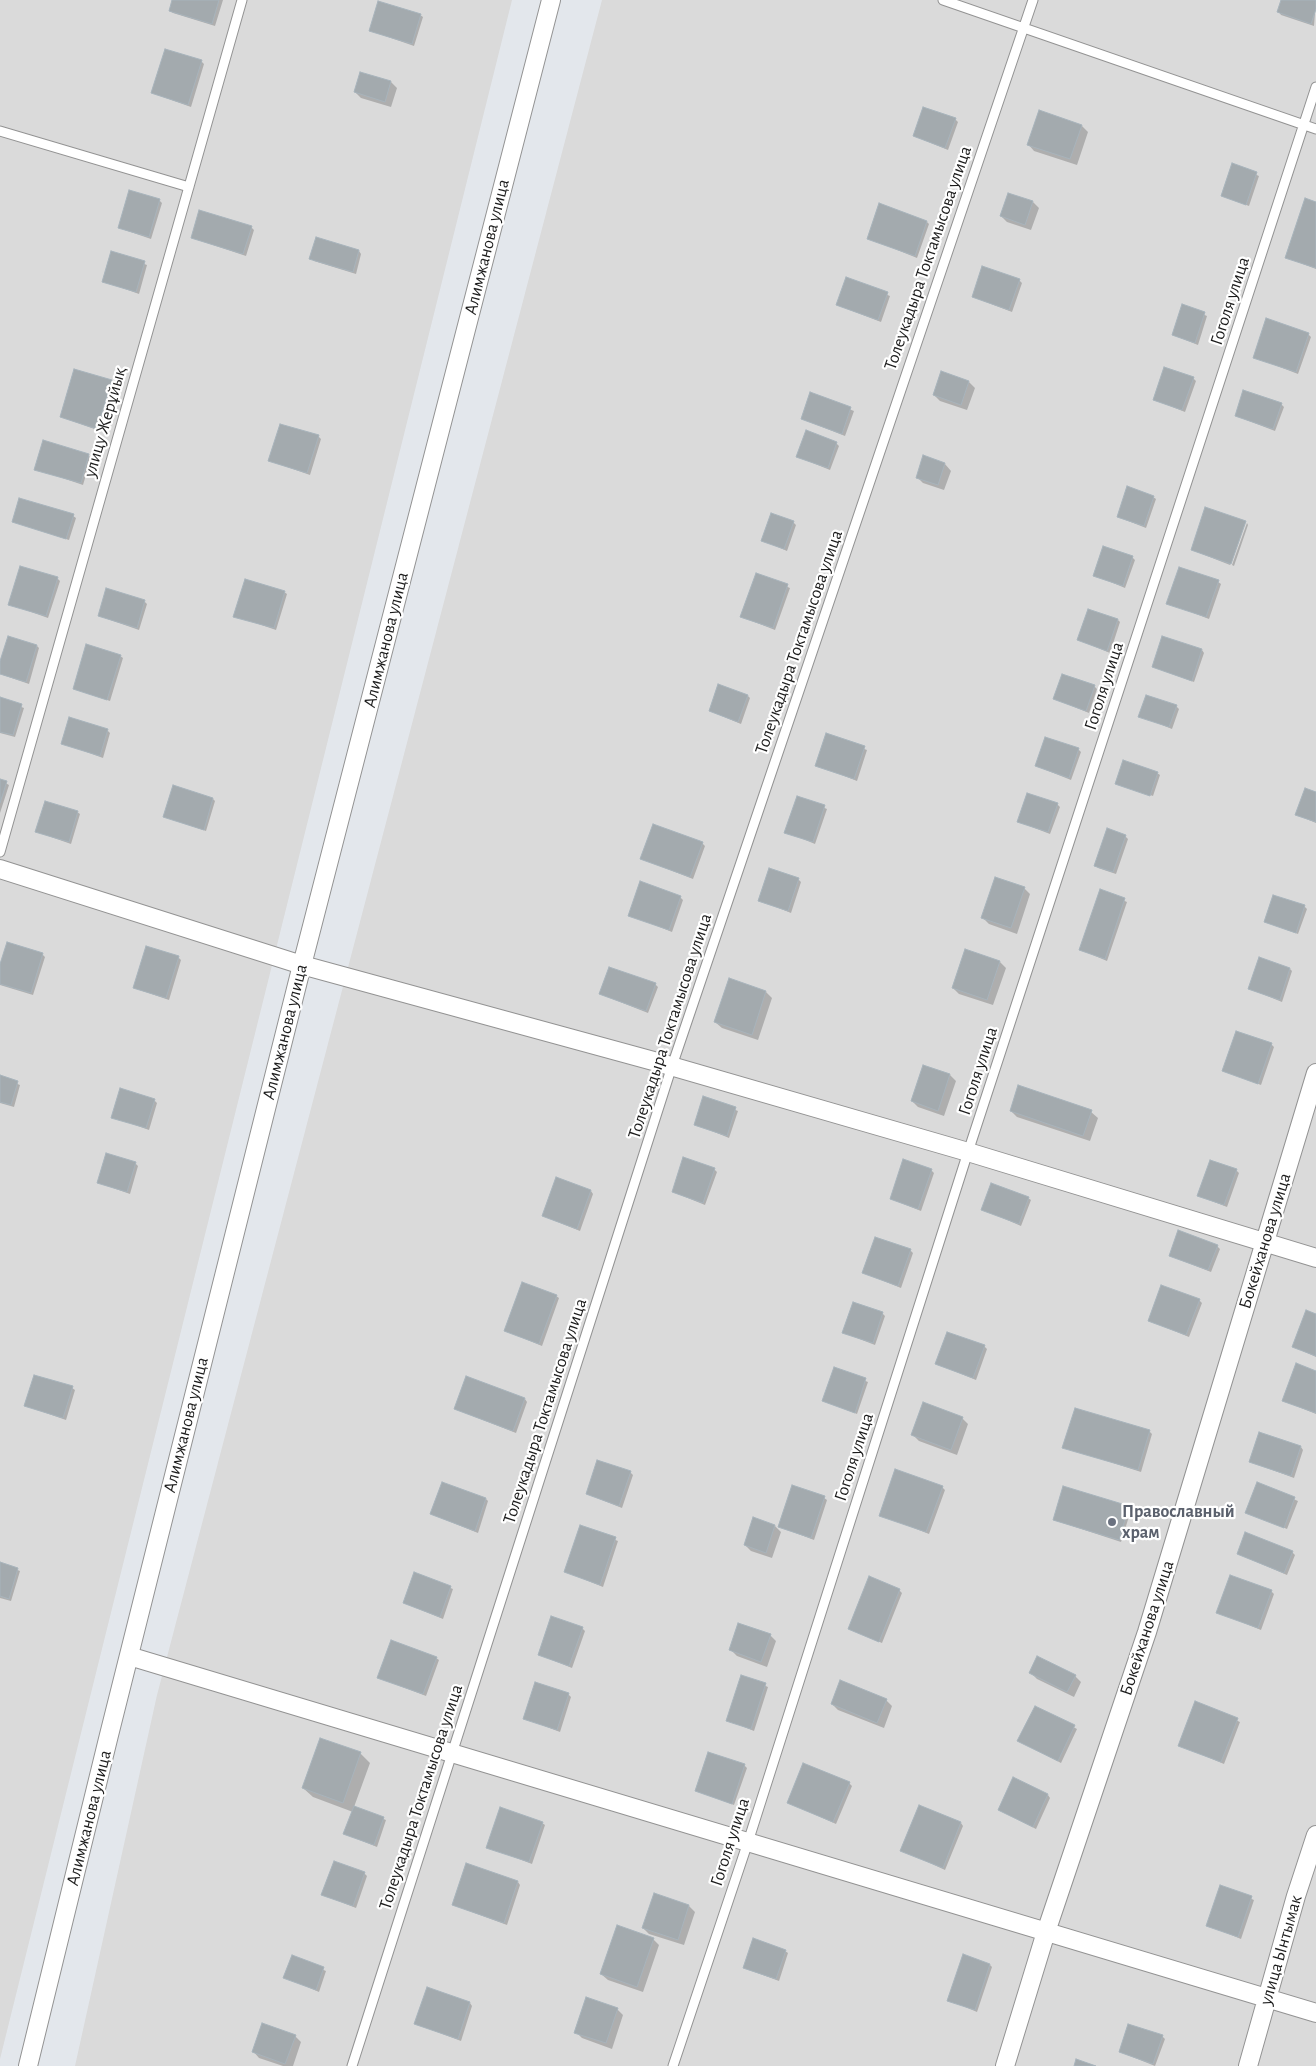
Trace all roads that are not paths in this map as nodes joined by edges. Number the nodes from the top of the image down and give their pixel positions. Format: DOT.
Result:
graph roads {
  1 [pos="242,0"];
  2 [pos="551,0"];
  3 [pos="942,0"];
  4 [pos="1033,0"];
  5 [pos="1024,27"];
  6 [pos="1316,87"];
  7 [pos="1304,125"];
  8 [pos="1316,129"];
  9 [pos="0,131"];
  10 [pos="189,186"];
  11 [pos="0,852"];
  12 [pos="0,869"];
  13 [pos="302,965"];
  14 [pos="672,1066"];
  15 [pos="1316,1073"];
  16 [pos="968,1152"];
  17 [pos="1265,1242"];
  18 [pos="1316,1258"];
  19 [pos="129,1656"];
  20 [pos="452,1753"];
  21 [pos="1316,1835"];
  22 [pos="748,1842"];
  23 [pos="1046,1932"];
  24 [pos="1267,1998"];
  25 [pos="1316,2013"];
  26 [pos="28,2066"];
  27 [pos="352,2066"];
  28 [pos="673,2066"];
  29 [pos="1005,2066"];
  30 [pos="1248,2066"];
  1 -- 10 [label="lane, улицу Жерұйық"];
  2 -- 13 [label="street, Алимжанова улица"];
  3 -- 5 [label="lane"];
  4 -- 5 [label="lane, Толеукадыра Токтамысова улица"];
  5 -- 7 [label="lane"];
  5 -- 14 [label="lane, Толеукадыра Токтамысова улица"];
  6 -- 7 [label="lane, Гоголя улица"];
  7 -- 8 [label="lane"];
  7 -- 16 [label="lane, Гоголя улица"];
  9 -- 10 [label="lane"];
  10 -- 11 [label="lane, улицу Жерұйық"];
  12 -- 13 [label="street"];
  13 -- 14 [label="street"];
  13 -- 19 [label="street, Алимжанова улица"];
  14 -- 16 [label="street"];
  14 -- 20 [label="lane, Толеукадыра Токтамысова улица"];
  15 -- 17 [label="street, Бокейханова улица"];
  16 -- 17 [label="street"];
  16 -- 22 [label="lane, Гоголя улица"];
  17 -- 18 [label="street"];
  17 -- 23 [label="street, Бокейханова улица"];
  19 -- 20 [label="street"];
  19 -- 26 [label="street, Алимжанова улица"];
  20 -- 22 [label="street"];
  20 -- 27 [label="lane, Толеукадыра Токтамысова улица"];
  21 -- 24 [label="street, улица Ынтымак"];
  22 -- 23 [label="street"];
  22 -- 28 [label="lane, Гоголя улица"];
  23 -- 24 [label="street"];
  23 -- 29 [label="street, Бокейханова улица"];
  24 -- 25 [label="street"];
  24 -- 30 [label="street, улица Ынтымак"];
}
